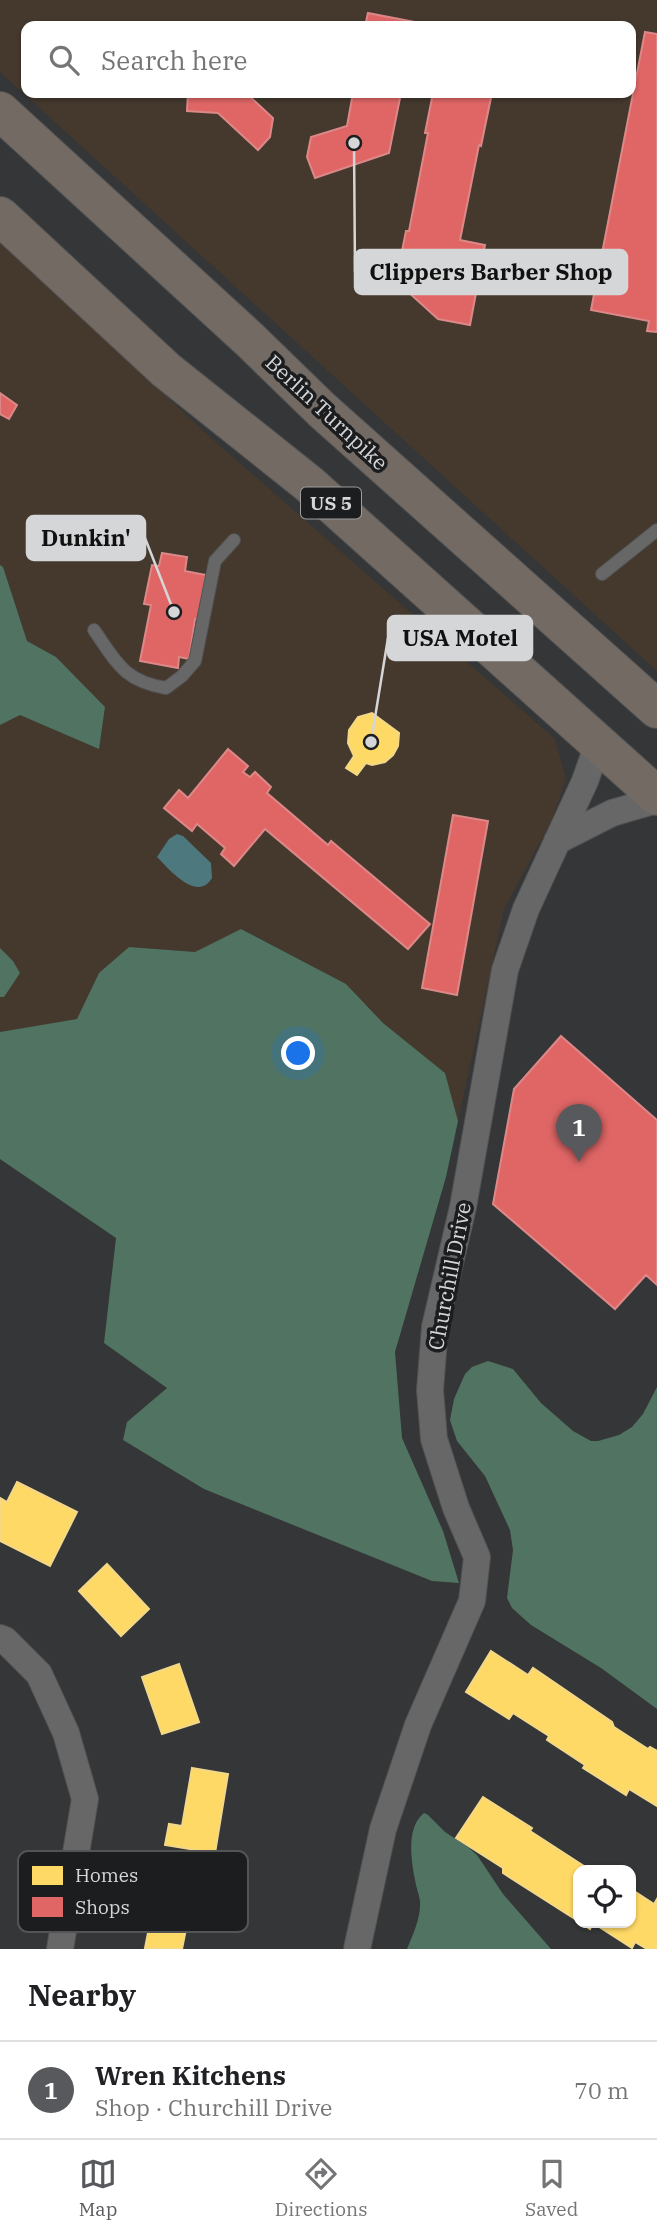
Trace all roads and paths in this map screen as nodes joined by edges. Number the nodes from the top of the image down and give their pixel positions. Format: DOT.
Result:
graph roads {
  1 [pos="0,111"];
  2 [pos="0,216"];
  3 [pos="657,530"];
  4 [pos="234,540"];
  5 [pos="602,574"];
  6 [pos="94,631"];
  7 [pos="657,709"];
  8 [pos="598,744"];
  9 [pos="657,798"];
  10 [pos="557,841"];
  11 [pos="0,1638"];
  12 [pos="76,1851"];
  13 [pos="357,1949"];
  1 -- 7 [label="highway, Berlin Turnpike"];
  2 -- 8 [label="highway, US 5"];
  3 -- 5 [label="lane"];
  4 -- 6 [label="lane"];
  8 -- 9 [label="highway, US 5"];
  8 -- 10 [label="street, Churchill Drive"];
  9 -- 10 [label="street"];
  10 -- 13 [label="street, Churchill Drive"];
  11 -- 12 [label="street"];
}
